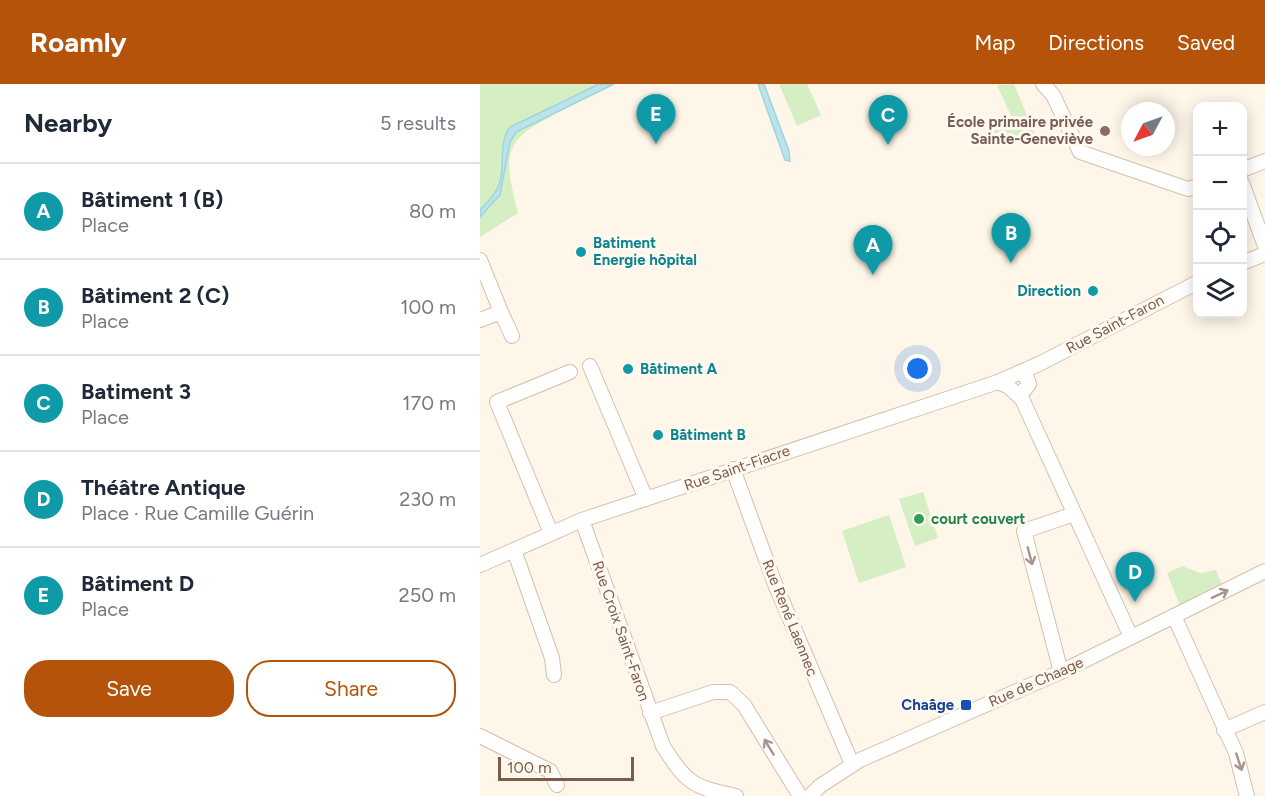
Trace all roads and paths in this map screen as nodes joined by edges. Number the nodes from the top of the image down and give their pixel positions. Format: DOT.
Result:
graph roads {
  1 [pos="1043,84"];
  2 [pos="1265,161"];
  3 [pos="1247,168"];
  4 [pos="1193,187"];
  5 [pos="1247,197"];
  6 [pos="1265,246"];
  7 [pos="1265,254"];
  8 [pos="480,260"];
  9 [pos="1247,261"];
  10 [pos="1193,284"];
  11 [pos="501,312"];
  12 [pos="480,320"];
  13 [pos="512,336"];
  14 [pos="590,366"];
  15 [pos="570,372"];
  16 [pos="1018,383"];
  17 [pos="733,469"];
  18 [pos="646,499"];
  19 [pos="1074,514"];
  20 [pos="582,520"];
  21 [pos="551,534"];
  22 [pos="514,550"];
  23 [pos="480,565"];
  24 [pos="1265,571"];
  25 [pos="1174,616"];
  26 [pos="1131,637"];
  27 [pos="1061,672"];
  28 [pos="554,675"];
  29 [pos="1265,712"];
  30 [pos="650,713"];
  31 [pos="1224,730"];
  32 [pos="480,736"];
  33 [pos="852,764"];
  34 [pos="557,785"];
  35 [pos="736,796"];
  36 [pos="800,796"];
  37 [pos="810,796"];
  38 [pos="1247,796"];
  1 -- 4 [label="street"];
  2 -- 3 [label="street"];
  5 -- 6 [label="street"];
  7 -- 9 [label="street"];
  8 -- 11 [label="street"];
  10 -- 16 [label="street, Rue Saint-Faron"];
  11 -- 12 [label="street"];
  11 -- 13 [label="street"];
  14 -- 18 [label="street"];
  15 -- 21 [label="street"];
  16 -- 17 [label="street, Rue Saint-Fiacre"];
  16 -- 19 [label="street"];
  17 -- 18 [label="street, Rue Saint-Fiacre"];
  17 -- 33 [label="street, Rue René Laennec"];
  18 -- 20 [label="street, Rue Saint-Fiacre"];
  19 -- 26 [label="street"];
  19 -- 27 [label="street, one-way"];
  20 -- 21 [label="street, Rue Saint-Fiacre"];
  20 -- 30 [label="street, Rue Croix Saint-Faron"];
  21 -- 22 [label="street, Rue Saint-Fiacre"];
  22 -- 23 [label="street, Rue Saint-Fiacre"];
  22 -- 28 [label="street"];
  25 -- 24 [label="street, Rue de Chaage, one-way"];
  25 -- 26 [label="street, Rue de Chaage"];
  25 -- 31 [label="street"];
  26 -- 27 [label="street, Rue de Chaage"];
  27 -- 33 [label="street, Rue de Chaage"];
  29 -- 31 [label="street"];
  30 -- 35 [label="street"];
  36 -- 30 [label="street, Rue Croix Saint-Faron, one-way"];
  31 -- 38 [label="street, one-way"];
  32 -- 34 [label="street"];
  33 -- 37 [label="street, Rue de Chaage"];
}
